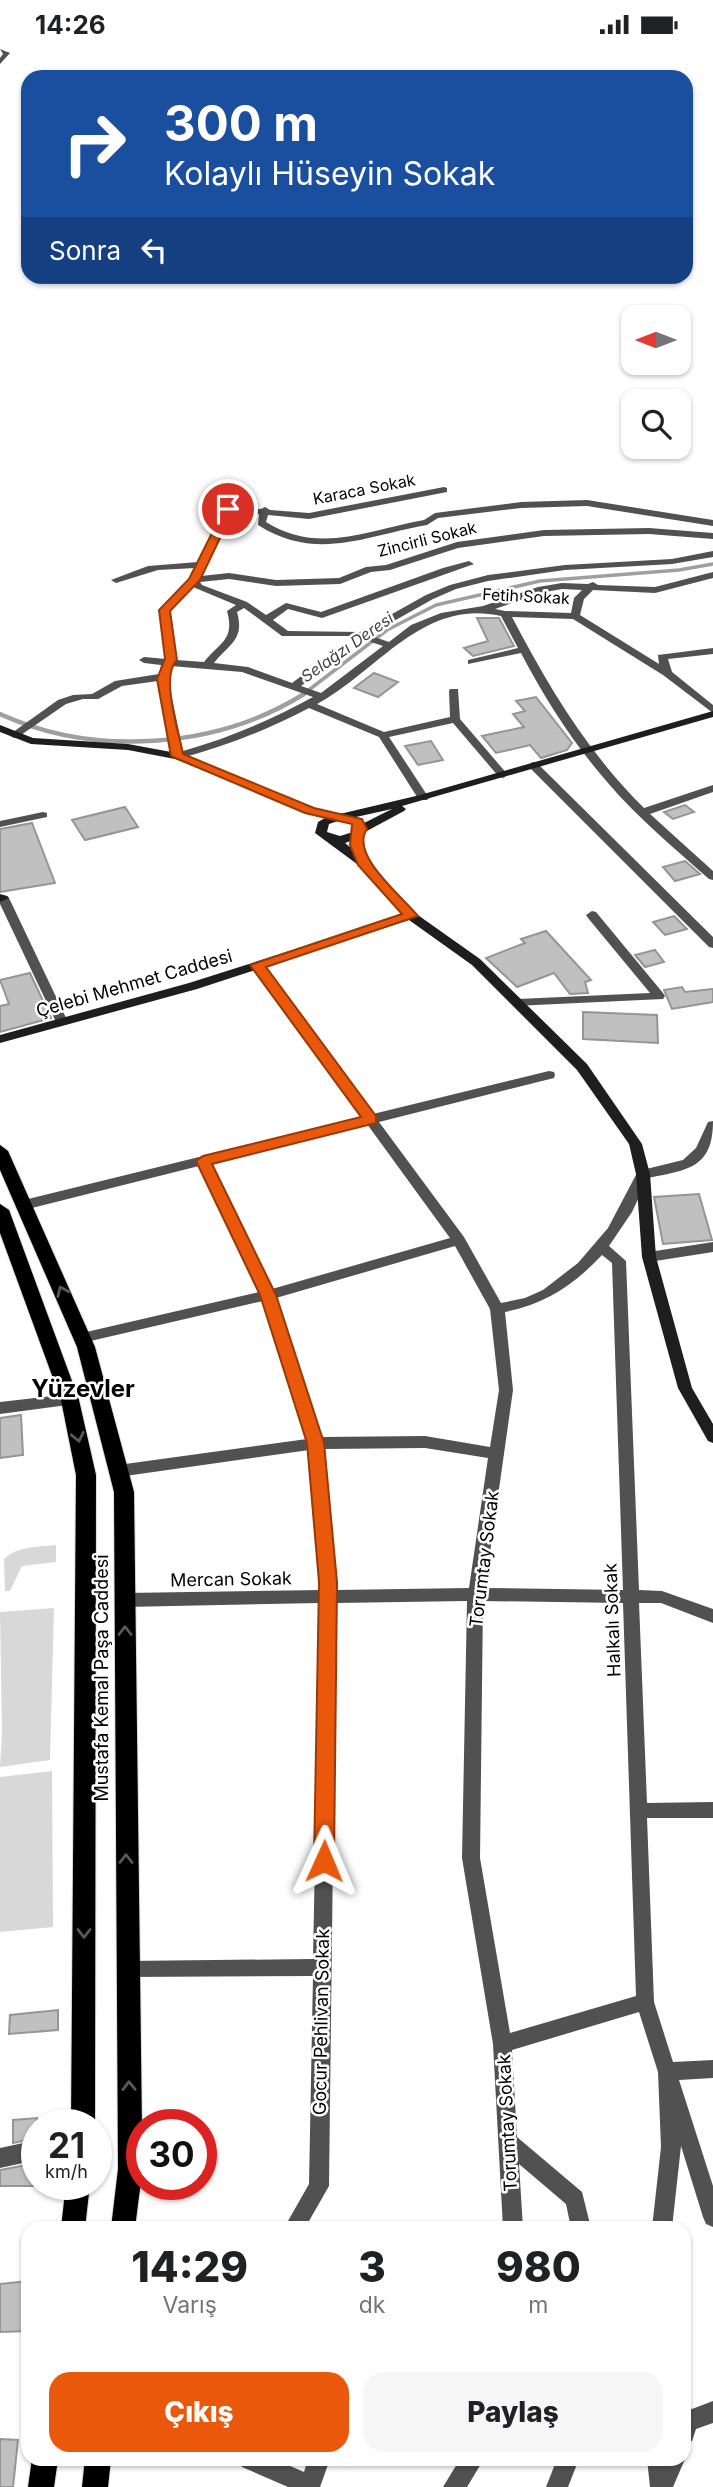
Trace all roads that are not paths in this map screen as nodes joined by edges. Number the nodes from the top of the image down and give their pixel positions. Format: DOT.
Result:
graph roads {
  1 [pos="0,49"];
  2 [pos="0,62"];
  3 [pos="444,490"];
  4 [pos="265,510"];
  5 [pos="713,523"];
  6 [pos="713,536"];
  7 [pos="713,554"];
  8 [pos="668,564"];
  9 [pos="201,565"];
  10 [pos="469,565"];
  11 [pos="713,575"];
  12 [pos="116,580"];
  13 [pos="194,580"];
  14 [pos="593,585"];
  15 [pos="673,586"];
  16 [pos="244,604"];
  17 [pos="483,609"];
  18 [pos="505,614"];
  19 [pos="575,616"];
  20 [pos="267,619"];
  21 [pos="366,635"];
  22 [pos="387,644"];
  23 [pos="524,649"];
  24 [pos="713,651"];
  25 [pos="336,655"];
  26 [pos="144,660"];
  27 [pos="167,662"];
  28 [pos="472,662"];
  29 [pos="208,664"];
  30 [pos="667,673"];
  31 [pos="163,677"];
  32 [pos="296,687"];
  33 [pos="454,691"];
  34 [pos="316,698"];
  35 [pos="713,712"];
  36 [pos="455,719"];
  37 [pos="12,730"];
  38 [pos="383,736"];
  39 [pos="586,749"];
  40 [pos="178,756"];
  41 [pos="533,765"];
  42 [pos="503,775"];
  43 [pos="713,788"];
  44 [pos="423,798"];
  45 [pos="310,810"];
  46 [pos="644,812"];
  47 [pos="43,815"];
  48 [pos="339,817"];
  49 [pos="0,824"];
  50 [pos="321,825"];
  51 [pos="359,832"];
  52 [pos="333,839"];
  53 [pos="365,865"];
  54 [pos="713,877"];
  55 [pos="1,898"];
  56 [pos="592,915"];
  57 [pos="411,916"];
  58 [pos="713,944"];
  59 [pos="257,965"];
  60 [pos="518,1003"];
  61 [pos="62,1021"];
  62 [pos="0,1039"];
  63 [pos="550,1075"];
  64 [pos="370,1119"];
  65 [pos="713,1125"];
  66 [pos="0,1151"];
  67 [pos="203,1161"];
  68 [pos="643,1174"];
  69 [pos="24,1205"];
  70 [pos="0,1210"];
  71 [pos="459,1240"];
  72 [pos="599,1246"];
  73 [pos="713,1248"];
  74 [pos="649,1257"];
  75 [pos="268,1295"];
  76 [pos="497,1308"];
  77 [pos="82,1338"];
  78 [pos="70,1400"];
  79 [pos="0,1408"];
  80 [pos="713,1437"];
  81 [pos="316,1443"];
  82 [pos="497,1454"];
  83 [pos="118,1471"];
  84 [pos="476,1594"];
  85 [pos="327,1596"];
  86 [pos="631,1598"];
  87 [pos="125,1600"];
  88 [pos="713,1616"];
  89 [pos="713,1810"];
  90 [pos="638,1811"];
  91 [pos="322,1967"];
  92 [pos="127,1969"];
  93 [pos="645,2002"];
  94 [pos="502,2044"];
  95 [pos="713,2069"];
  96 [pos="667,2073"];
  97 [pos="83,2109"];
  98 [pos="508,2142"];
  99 [pos="21,2153"];
  100 [pos="0,2158"];
  101 [pos="76,2200"];
  102 [pos="713,2217"];
  103 [pos="74,2221"];
  104 [pos="124,2221"];
  105 [pos="298,2221"];
  106 [pos="513,2221"];
  107 [pos="580,2221"];
  108 [pos="663,2221"];
  109 [pos="713,2412"];
  110 [pos="691,2420"];
  111 [pos="44,2466"];
  112 [pos="97,2466"];
  113 [pos="266,2466"];
  114 [pos="317,2466"];
  115 [pos="468,2466"];
  116 [pos="565,2466"];
  117 [pos="659,2466"];
  118 [pos="671,2466"];
  119 [pos="310,2486"];
  120 [pos="41,2487"];
  121 [pos="95,2487"];
  122 [pos="454,2487"];
  123 [pos="556,2487"];
  124 [pos="661,2487"];
  1 -- 2 [label="street"];
  3 -- 4 [label="street, Karaca Sokak"];
  4 -- 5 [label="street, Zincirli Sokak"];
  4 -- 9 [label="street, Karaca Sokak"];
  6 -- 13 [label="street, Zincirli Sokak"];
  7 -- 8 [label="street"];
  8 -- 15 [label="street"];
  8 -- 21 [label="street"];
  9 -- 12 [label="street"];
  9 -- 13 [label="street, Karaca Sokak"];
  10 -- 20 [label="street"];
  11 -- 15 [label="street"];
  13 -- 16 [label="street"];
  13 -- 27 [label="street, Karaca Sokak"];
  14 -- 15 [label="street"];
  14 -- 17 [label="street"];
  14 -- 19 [label="street"];
  16 -- 20 [label="street"];
  16 -- 29 [label="street"];
  17 -- 18 [label="street, Fetih Sokak"];
  17 -- 22 [label="street, Fetih Sokak"];
  18 -- 19 [label="street, Fetih Sokak"];
  18 -- 23 [label="street"];
  19 -- 30 [label="street, Fetih Sokak"];
  20 -- 21 [label="street"];
  21 -- 22 [label="street"];
  22 -- 34 [label="street, Fetih Sokak"];
  23 -- 28 [label="street"];
  23 -- 39 [label="street"];
  24 -- 30 [label="street"];
  25 -- 32 [label="street"];
  26 -- 27 [label="street"];
  27 -- 29 [label="street"];
  27 -- 31 [label="street, Karaca Sokak"];
  29 -- 32 [label="street"];
  30 -- 35 [label="street, Fetih Sokak"];
  31 -- 37 [label="street"];
  31 -- 40 [label="street, Karaca Sokak"];
  32 -- 34 [label="street"];
  33 -- 36 [label="street"];
  34 -- 38 [label="street"];
  34 -- 40 [label="street, Fetih Sokak"];
  35 -- 39 [label="street"];
  36 -- 38 [label="street"];
  36 -- 42 [label="street"];
  37 -- 40 [label="street"];
  38 -- 44 [label="street"];
  39 -- 41 [label="street"];
  39 -- 46 [label="street"];
  40 -- 45 [label="street"];
  41 -- 42 [label="street"];
  41 -- 58 [label="street"];
  42 -- 44 [label="street"];
  43 -- 46 [label="street"];
  44 -- 48 [label="street"];
  44 -- 51 [label="street"];
  45 -- 48 [label="street"];
  45 -- 50 [label="street"];
  46 -- 54 [label="street"];
  47 -- 49 [label="street"];
  48 -- 50 [label="street"];
  48 -- 51 [label="street"];
  50 -- 52 [label="street"];
  51 -- 52 [label="street"];
  51 -- 53 [label="street"];
  52 -- 53 [label="street"];
  53 -- 57 [label="street"];
  55 -- 61 [label="street"];
  56 -- 60 [label="street"];
  57 -- 59 [label="street, Çelebi Mehmet Caddesi"];
  57 -- 60 [label="street"];
  59 -- 61 [label="street, Çelebi Mehmet Caddesi"];
  59 -- 64 [label="street, Torumtay Sokak"];
  60 -- 68 [label="street"];
  61 -- 62 [label="street, Çelebi Mehmet Caddesi"];
  63 -- 64 [label="street"];
  64 -- 67 [label="street"];
  64 -- 71 [label="street, Torumtay Sokak"];
  65 -- 68 [label="street"];
  66 -- 69 [label="main road, Mustafa Kemal Paşa Caddesi"];
  67 -- 69 [label="street"];
  67 -- 75 [label="street, Gocur Pehlivan Sokak"];
  68 -- 72 [label="street"];
  68 -- 74 [label="street"];
  77 -- 69 [label="main road, Mustafa Kemal Paşa Caddesi, one-way"];
  70 -- 78 [label="main road, Mustafa Kemal Paşa Caddesi"];
  71 -- 75 [label="street"];
  71 -- 76 [label="street, Torumtay Sokak"];
  72 -- 76 [label="street"];
  72 -- 86 [label="street, Halkalı Sokak"];
  73 -- 74 [label="street"];
  74 -- 80 [label="street"];
  75 -- 77 [label="street"];
  75 -- 81 [label="street, Gocur Pehlivan Sokak"];
  76 -- 82 [label="street, Torumtay Sokak"];
  77 -- 83 [label="main road, Mustafa Kemal Paşa Caddesi"];
  78 -- 79 [label="street"];
  78 -- 97 [label="main road, Mustafa Kemal Paşa Caddesi, one-way"];
  81 -- 82 [label="street"];
  81 -- 83 [label="street"];
  81 -- 85 [label="street, Gocur Pehlivan Sokak"];
  82 -- 84 [label="street, Torumtay Sokak"];
  83 -- 87 [label="main road, Mustafa Kemal Paşa Caddesi"];
  84 -- 85 [label="street, Mercan Sokak"];
  84 -- 86 [label="street, Mercan Sokak"];
  84 -- 94 [label="street, Torumtay Sokak"];
  85 -- 87 [label="street, Mercan Sokak"];
  85 -- 91 [label="street, Gocur Pehlivan Sokak"];
  86 -- 88 [label="street, Mercan Sokak"];
  86 -- 90 [label="street, Halkalı Sokak"];
  92 -- 87 [label="main road, Mustafa Kemal Paşa Caddesi, one-way"];
  89 -- 90 [label="street"];
  90 -- 93 [label="street, Halkalı Sokak"];
  91 -- 92 [label="street"];
  91 -- 105 [label="street, Gocur Pehlivan Sokak"];
  104 -- 92 [label="main road, Mustafa Kemal Paşa Caddesi, one-way"];
  93 -- 94 [label="street"];
  93 -- 96 [label="street, Halkalı Sokak"];
  94 -- 98 [label="street, Torumtay Sokak"];
  95 -- 96 [label="street"];
  96 -- 102 [label="street"];
  96 -- 108 [label="street"];
  98 -- 106 [label="street, Torumtay Sokak"];
  98 -- 107 [label="street"];
  99 -- 100 [label="street"];
  101 -- 103 [label="main road"];
  109 -- 110 [label="street"];
  111 -- 120 [label="main road"];
  112 -- 121 [label="main road"];
  113 -- 119 [label="street"];
  114 -- 119 [label="street"];
  115 -- 122 [label="street"];
  116 -- 123 [label="street"];
  117 -- 124 [label="street"];
  118 -- 124 [label="street"];
}
